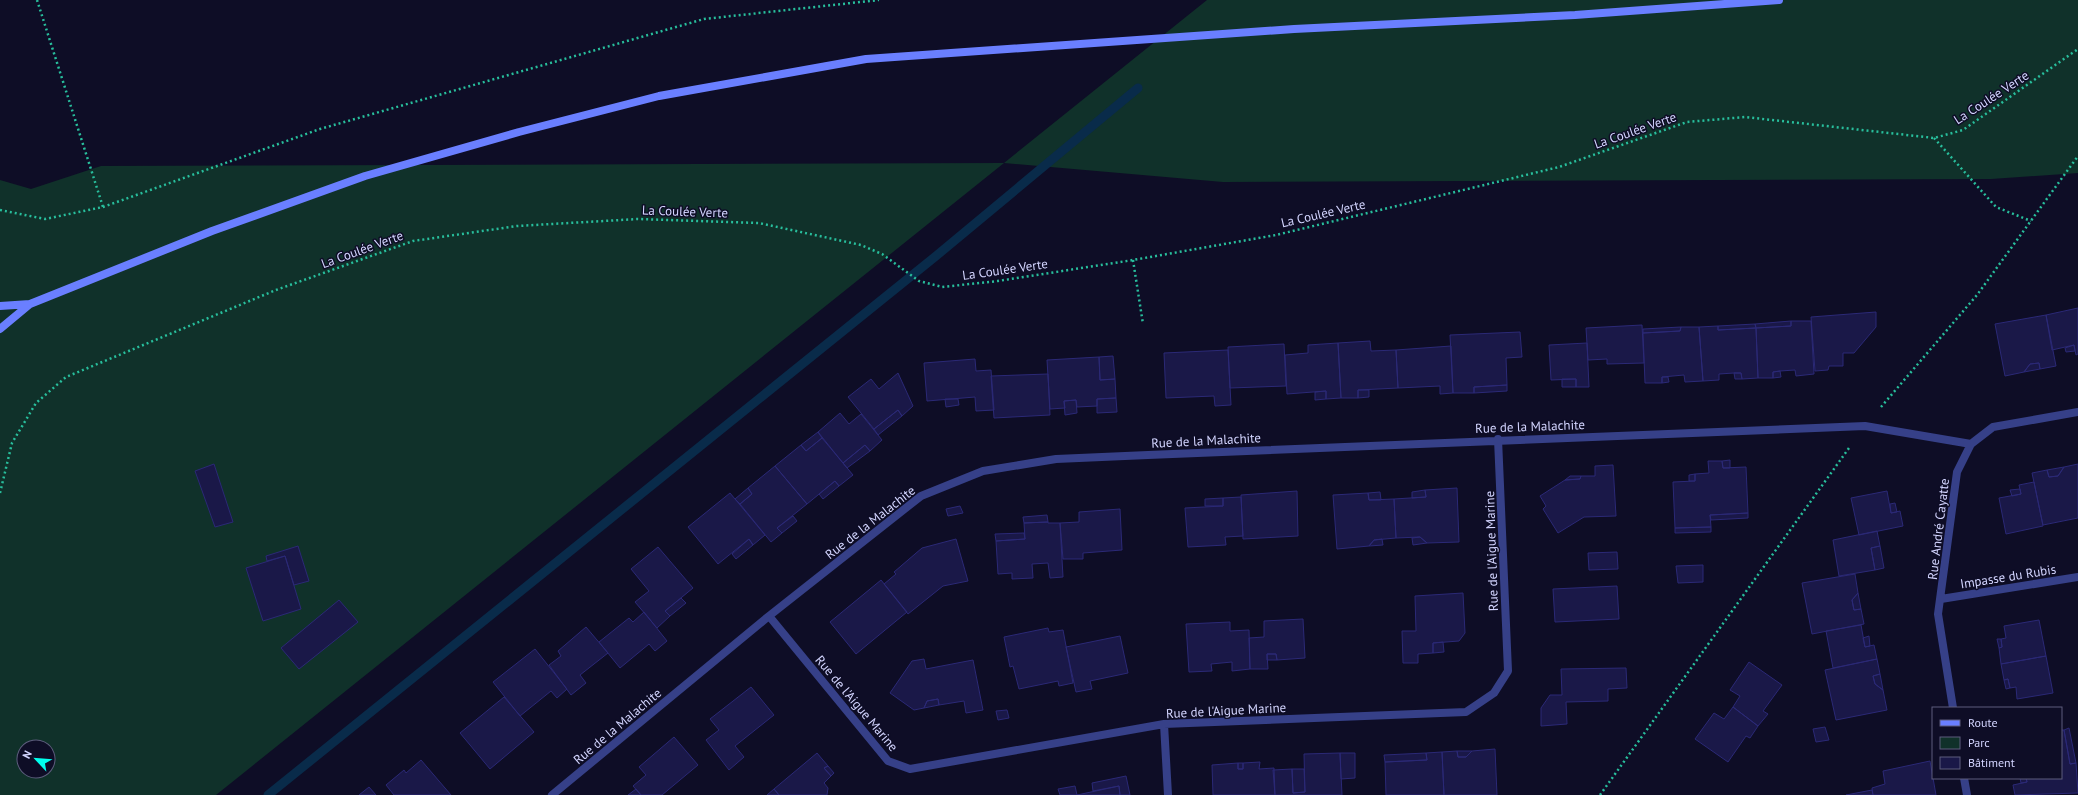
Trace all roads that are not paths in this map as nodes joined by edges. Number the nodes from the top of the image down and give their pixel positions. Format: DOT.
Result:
graph roads {
  1 [pos="1779,0"];
  2 [pos="30,304"];
  3 [pos="0,306"];
  4 [pos="0,329"];
  5 [pos="2078,412"];
  6 [pos="1498,439"];
  7 [pos="1971,444"];
  8 [pos="2078,577"];
  9 [pos="1941,598"];
  10 [pos="769,616"];
  11 [pos="1953,707"];
  12 [pos="1164,724"];
  13 [pos="1964,779"];
  14 [pos="552,795"];
  15 [pos="1168,795"];
  16 [pos="1967,795"];
  1 -- 2 [label="main road"];
  2 -- 3 [label="main road"];
  2 -- 4 [label="main road"];
  5 -- 7 [label="street, Rue André Cayatte"];
  6 -- 7 [label="street, Rue de la Malachite"];
  6 -- 10 [label="street, Rue de la Malachite"];
  6 -- 12 [label="street, Rue de l'Aigue Marine"];
  7 -- 9 [label="street, Rue André Cayatte"];
  8 -- 9 [label="street, Impasse du Rubis"];
  9 -- 11 [label="street, Rue André Cayatte"];
  10 -- 12 [label="street, Rue de l'Aigue Marine"];
  10 -- 14 [label="street, Rue de la Malachite"];
  12 -- 15 [label="street"];
  13 -- 16 [label="street"];
}
